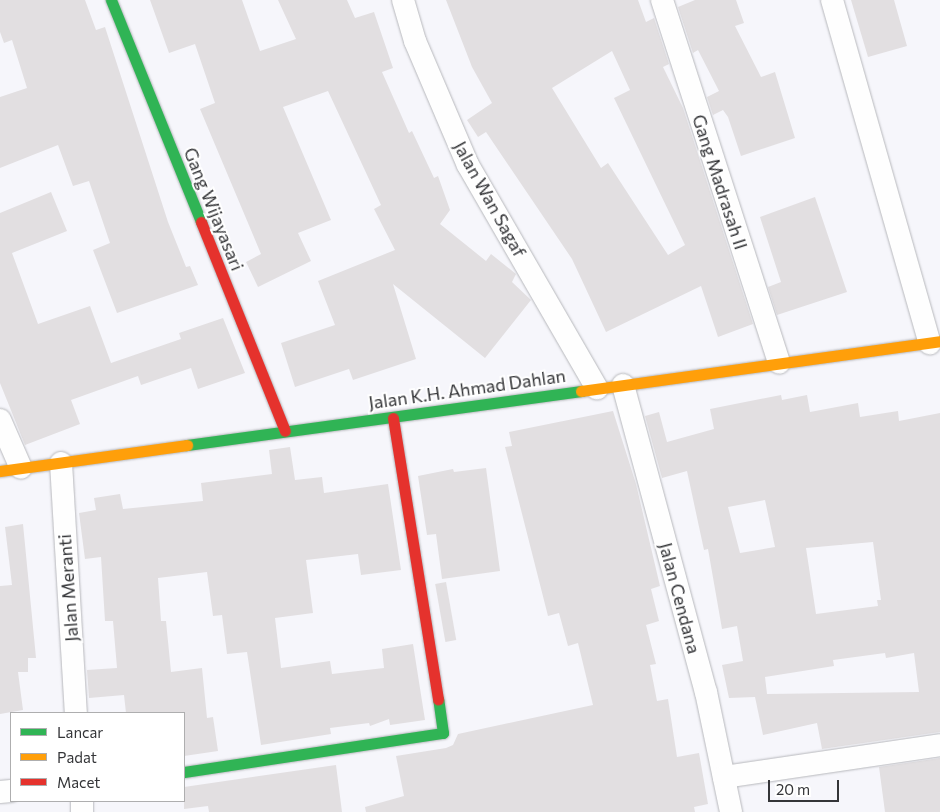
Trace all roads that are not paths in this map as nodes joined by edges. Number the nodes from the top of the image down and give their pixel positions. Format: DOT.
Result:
graph roads {
  1 [pos="111,0"];
  2 [pos="403,0"];
  3 [pos="662,0"];
  4 [pos="832,0"];
  5 [pos="935,342"];
  6 [pos="779,364"];
  7 [pos="623,385"];
  8 [pos="597,388"];
  9 [pos="393,418"];
  10 [pos="0,420"];
  11 [pos="285,431"];
  12 [pos="60,463"];
  13 [pos="10,470"];
  14 [pos="76,712"];
  15 [pos="940,745"];
  16 [pos="185,772"];
  17 [pos="724,778"];
  18 [pos="731,812"];
  1 -- 11 [label="street, Gang Wijayasari"];
  2 -- 8 [label="street, Jalan Wan Sagaf"];
  3 -- 6 [label="street, Gang Madrasah II"];
  4 -- 5 [label="street"];
  5 -- 6 [label="street, Jalan K.H. Ahmad Dahlan"];
  6 -- 7 [label="street, Jalan K.H. Ahmad Dahlan"];
  7 -- 8 [label="street, Jalan K.H. Ahmad Dahlan"];
  7 -- 17 [label="street, Jalan Cendana"];
  8 -- 9 [label="street, Jalan K.H. Ahmad Dahlan"];
  9 -- 11 [label="street, Jalan K.H. Ahmad Dahlan"];
  9 -- 16 [label="street"];
  10 -- 13 [label="street"];
  11 -- 12 [label="street, Jalan K.H. Ahmad Dahlan"];
  12 -- 13 [label="street, Jalan K.H. Ahmad Dahlan"];
  12 -- 14 [label="street, Jalan Meranti"];
  15 -- 17 [label="street"];
  17 -- 18 [label="street, Jalan Cendana"];
}
